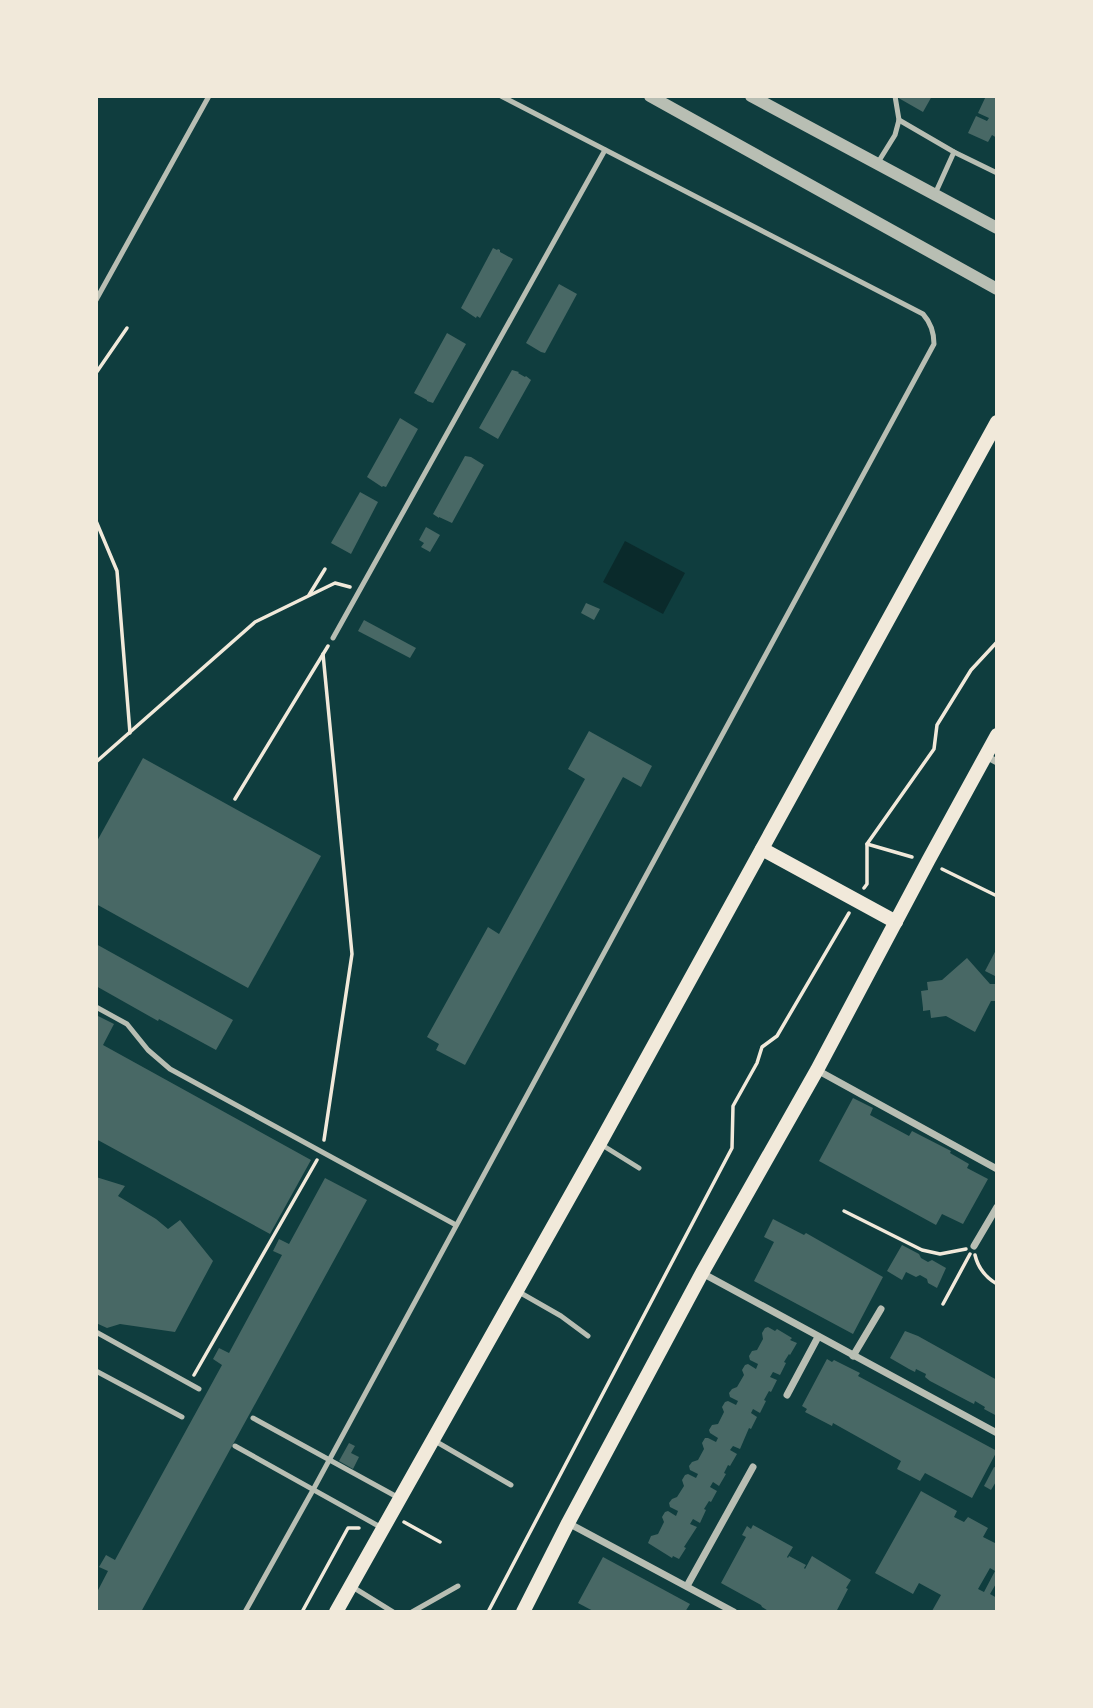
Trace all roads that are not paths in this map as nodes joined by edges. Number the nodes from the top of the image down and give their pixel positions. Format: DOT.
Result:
graph roads {
  1 [pos="209,96"];
  2 [pos="501,96"];
  3 [pos="649,96"];
  4 [pos="751,96"];
  5 [pos="895,96"];
  6 [pos="900,120"];
  7 [pos="605,150"];
  8 [pos="954,152"];
  9 [pos="877,164"];
  10 [pos="997,173"];
  11 [pos="934,195"];
  12 [pos="997,228"];
  13 [pos="997,289"];
  14 [pos="96,300"];
  15 [pos="997,422"];
  16 [pos="333,638"];
  17 [pos="997,735"];
  18 [pos="991,759"];
  19 [pos="762,849"];
  20 [pos="896,922"];
  21 [pos="96,1007"];
  22 [pos="817,1070"];
  23 [pos="600,1143"];
  24 [pos="639,1168"];
  25 [pos="997,1168"];
  26 [pos="997,1207"];
  27 [pos="456,1224"];
  28 [pos="974,1246"];
  29 [pos="702,1273"];
  30 [pos="517,1290"];
  31 [pos="881,1309"];
  32 [pos="96,1332"];
  33 [pos="589,1336"];
  34 [pos="818,1337"];
  35 [pos="853,1356"];
  36 [pos="96,1371"];
  37 [pos="199,1389"];
  38 [pos="787,1395"];
  39 [pos="182,1417"];
  40 [pos="253,1418"];
  41 [pos="997,1433"];
  42 [pos="432,1439"];
  43 [pos="235,1446"];
  44 [pos="328,1460"];
  45 [pos="753,1467"];
  46 [pos="511,1485"];
  47 [pos="313,1490"];
  48 [pos="399,1498"];
  49 [pos="568,1522"];
  50 [pos="382,1528"];
  51 [pos="350,1585"];
  52 [pos="458,1586"];
  53 [pos="687,1586"];
  54 [pos="245,1612"];
  55 [pos="336,1612"];
  56 [pos="393,1612"];
  57 [pos="412,1612"];
  58 [pos="523,1612"];
  59 [pos="734,1612"];
  1 -- 14 [label="lane"];
  2 -- 7 [label="lane"];
  3 -- 13 [label="street"];
  4 -- 9 [label="street"];
  5 -- 6 [label="lane"];
  6 -- 8 [label="lane"];
  6 -- 9 [label="lane"];
  7 -- 16 [label="lane"];
  7 -- 27 [label="lane"];
  8 -- 10 [label="lane"];
  8 -- 11 [label="lane"];
  9 -- 11 [label="street"];
  11 -- 12 [label="street"];
  15 -- 19 [label="main road"];
  17 -- 18 [label="main road"];
  18 -- 20 [label="main road"];
  19 -- 20 [label="main road"];
  19 -- 23 [label="main road"];
  20 -- 22 [label="main road"];
  21 -- 27 [label="lane"];
  22 -- 25 [label="street"];
  22 -- 29 [label="main road"];
  23 -- 24 [label="lane"];
  23 -- 30 [label="main road"];
  26 -- 28 [label="street"];
  27 -- 44 [label="lane"];
  29 -- 34 [label="street"];
  29 -- 49 [label="main road"];
  30 -- 33 [label="lane"];
  30 -- 42 [label="main road"];
  31 -- 35 [label="street"];
  32 -- 37 [label="lane"];
  34 -- 35 [label="street"];
  34 -- 38 [label="street"];
  35 -- 41 [label="street"];
  36 -- 39 [label="lane"];
  40 -- 44 [label="lane"];
  42 -- 46 [label="lane"];
  42 -- 48 [label="main road"];
  43 -- 47 [label="lane"];
  44 -- 47 [label="lane"];
  44 -- 48 [label="lane"];
  45 -- 53 [label="street"];
  47 -- 50 [label="lane"];
  47 -- 54 [label="lane"];
  48 -- 50 [label="main road"];
  49 -- 53 [label="street"];
  49 -- 58 [label="main road"];
  50 -- 51 [label="main road"];
  51 -- 55 [label="main road"];
  51 -- 56 [label="lane"];
  52 -- 57 [label="lane"];
  53 -- 59 [label="street"];
}
